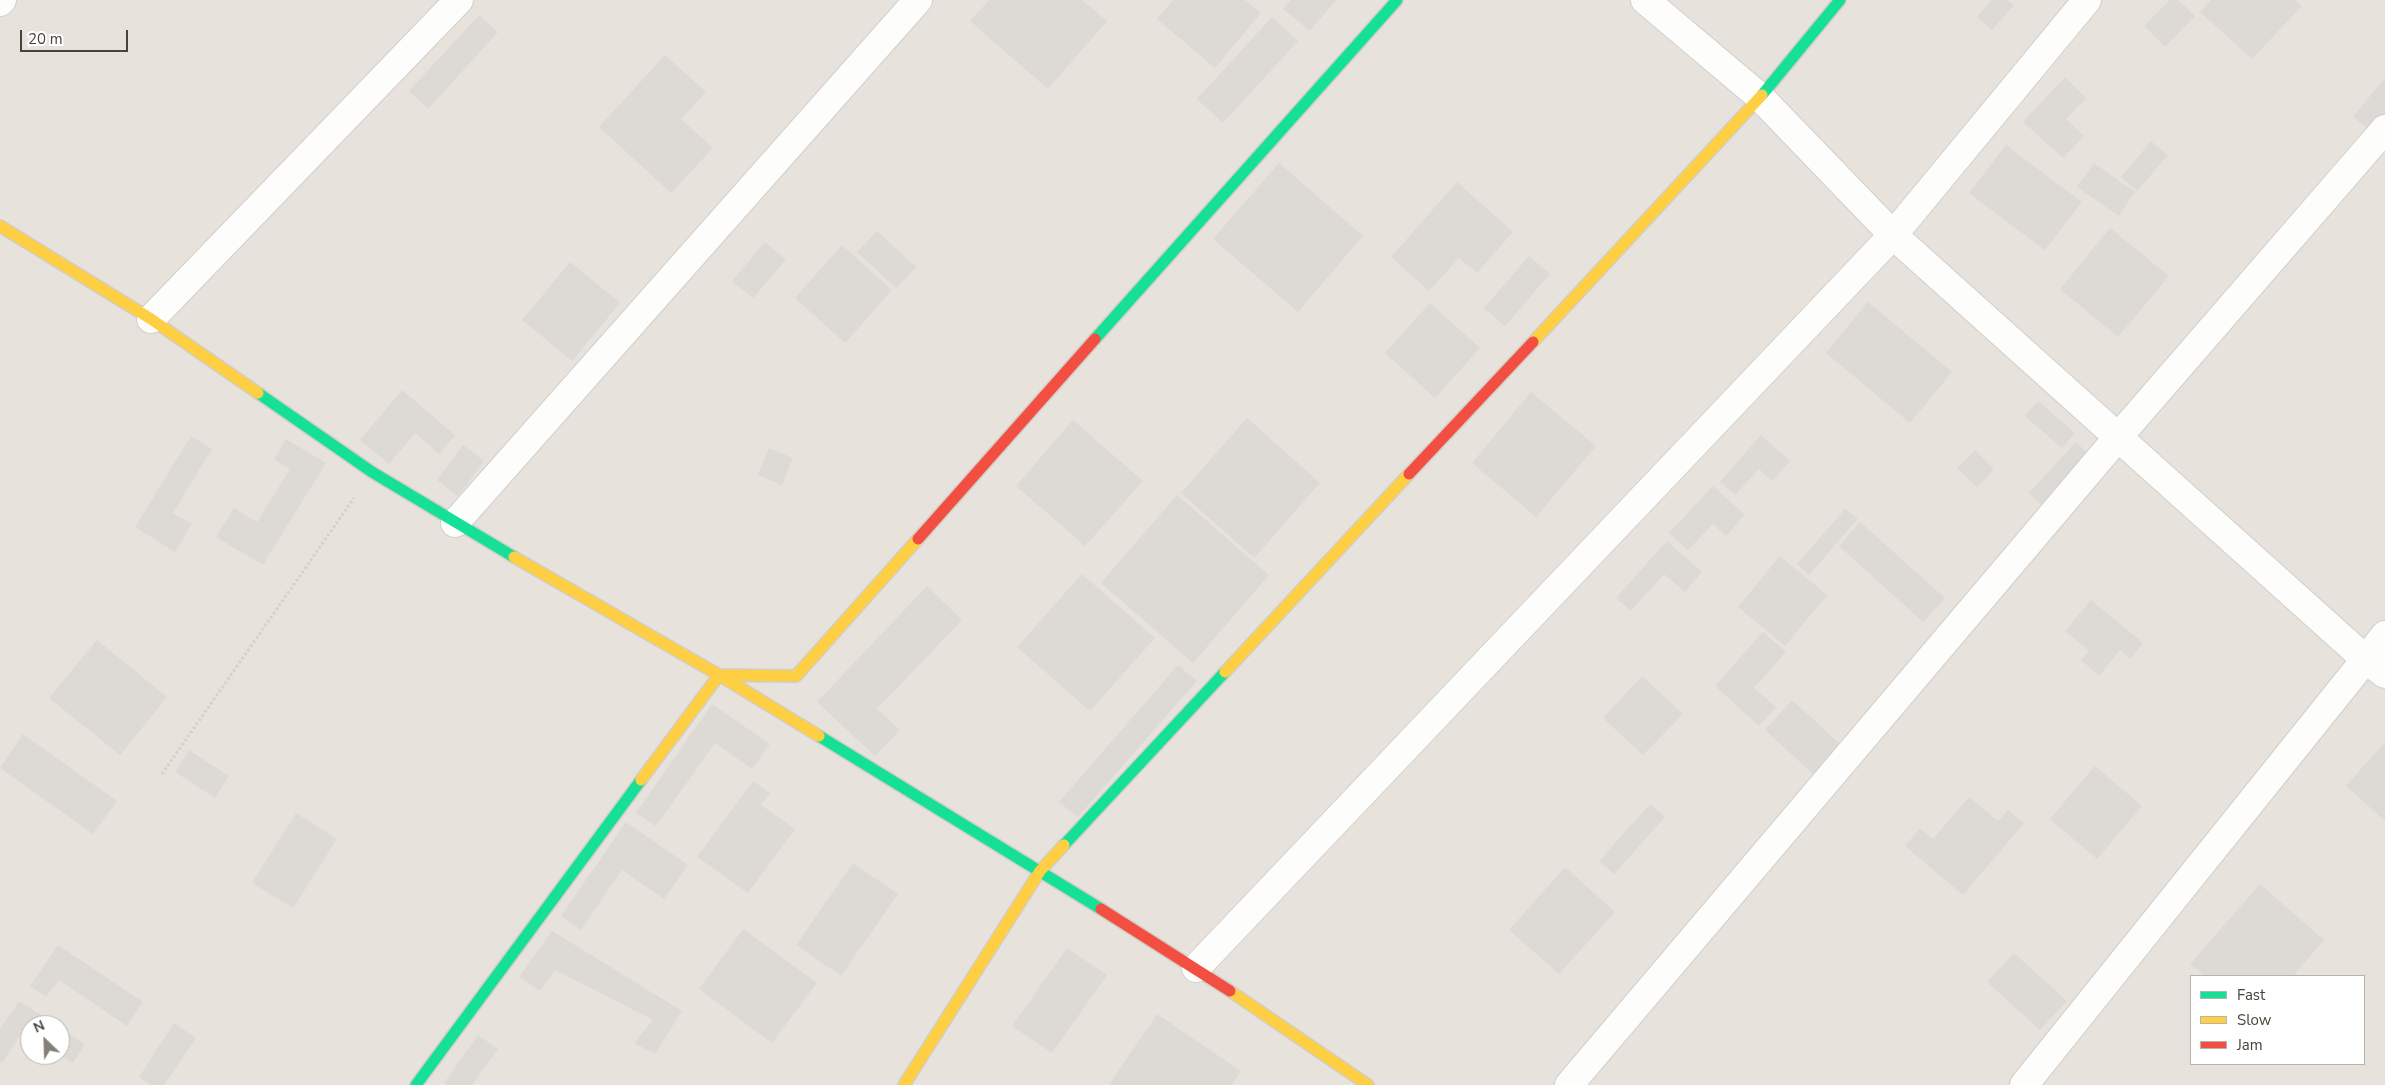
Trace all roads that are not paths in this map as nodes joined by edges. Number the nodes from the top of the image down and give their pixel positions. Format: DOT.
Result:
graph roads {
  1 [pos="459,0"];
  2 [pos="918,0"];
  3 [pos="1397,0"];
  4 [pos="1645,0"];
  5 [pos="1840,0"];
  6 [pos="2087,0"];
  7 [pos="1760,97"];
  8 [pos="2385,129"];
  9 [pos="0,226"];
  10 [pos="1893,235"];
  11 [pos="151,319"];
  12 [pos="2119,436"];
  13 [pos="455,523"];
  14 [pos="2385,635"];
  15 [pos="2375,666"];
  16 [pos="719,675"];
  17 [pos="1040,871"];
  18 [pos="1196,968"];
  19 [pos="416,1085"];
  20 [pos="904,1085"];
  21 [pos="1368,1085"];
  22 [pos="1569,1085"];
  23 [pos="2024,1085"];
  1 -- 11 [label="street"];
  2 -- 13 [label="street"];
  3 -- 16 [label="street"];
  4 -- 7 [label="street"];
  5 -- 7 [label="street"];
  6 -- 10 [label="street"];
  7 -- 10 [label="street"];
  7 -- 17 [label="street"];
  8 -- 12 [label="street"];
  9 -- 11 [label="street"];
  10 -- 12 [label="street"];
  10 -- 18 [label="street"];
  11 -- 13 [label="street"];
  12 -- 15 [label="street"];
  12 -- 22 [label="street"];
  13 -- 16 [label="street"];
  14 -- 15 [label="street"];
  15 -- 23 [label="street"];
  16 -- 17 [label="street"];
  16 -- 19 [label="street"];
  17 -- 18 [label="street"];
  17 -- 20 [label="street"];
  18 -- 21 [label="street"];
}
